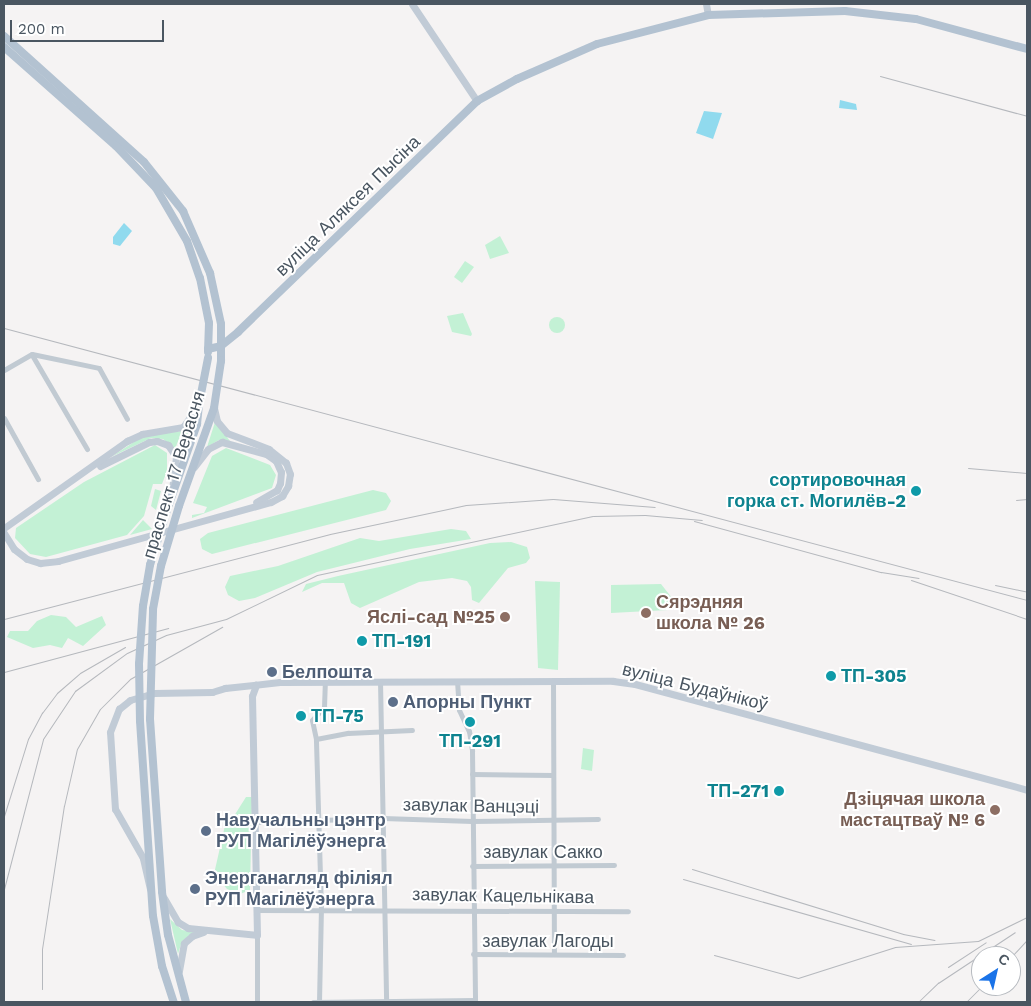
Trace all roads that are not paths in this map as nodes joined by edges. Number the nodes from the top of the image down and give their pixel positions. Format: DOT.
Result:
graph roads {
  1 [pos="412,4"];
  2 [pos="706,4"];
  3 [pos="708,16"];
  4 [pos="4,36"];
  5 [pos="4,47"];
  6 [pos="1027,49"];
  7 [pos="477,101"];
  8 [pos="221,324"];
  9 [pos="238,332"];
  10 [pos="221,346"];
  11 [pos="208,349"];
  12 [pos="32,354"];
  13 [pos="4,370"];
  14 [pos="199,404"];
  15 [pos="214,408"];
  16 [pos="4,418"];
  17 [pos="127,419"];
  18 [pos="87,449"];
  19 [pos="194,467"];
  20 [pos="86,472"];
  21 [pos="38,480"];
  22 [pos="172,493"];
  23 [pos="237,510"];
  24 [pos="4,528"];
  25 [pos="4,533"];
  26 [pos="553,680"];
  27 [pos="380,681"];
  28 [pos="457,681"];
  29 [pos="325,682"];
  30 [pos="256,685"];
  31 [pos="383,730"];
  32 [pos="412,730"];
  33 [pos="316,739"];
  34 [pos="472,774"];
  35 [pos="553,775"];
  36 [pos="1027,790"];
  37 [pos="383,818"];
  38 [pos="598,819"];
  39 [pos="318,820"];
  40 [pos="555,820"];
  41 [pos="472,821"];
  42 [pos="254,822"];
  43 [pos="614,865"];
  44 [pos="472,866"];
  45 [pos="554,866"];
  46 [pos="162,892"];
  47 [pos="152,894"];
  48 [pos="383,909"];
  49 [pos="257,910"];
  50 [pos="320,910"];
  51 [pos="473,910"];
  52 [pos="554,910"];
  53 [pos="628,911"];
  54 [pos="206,932"];
  55 [pos="257,935"];
  56 [pos="473,954"];
  57 [pos="554,954"];
  58 [pos="623,955"];
  59 [pos="178,976"];
  60 [pos="386,1001"];
  61 [pos="475,1001"];
  62 [pos="174,1002"];
  63 [pos="186,1002"];
  64 [pos="257,1002"];
  65 [pos="313,1002"];
  66 [pos="319,1002"];
  1 -- 7 [label="main road"];
  2 -- 3 [label="main road"];
  3 -- 6 [label="main road, вуліца Аляксея Пысіна"];
  3 -- 7 [label="main road, вуліца Аляксея Пысіна"];
  4 -- 8 [label="main road, праспект 17 Верасня"];
  5 -- 11 [label="main road, праспект 17 Верасня"];
  7 -- 9 [label="main road, вуліца Аляксея Пысіна"];
  8 -- 9 [label="main road"];
  8 -- 10 [label="main road, праспект 17 Верасня"];
  9 -- 10 [label="main road, вуліца Аляксея Пысіна"];
  10 -- 11 [label="main road, вуліца Аляксея Пысіна"];
  10 -- 15 [label="main road, праспект 17 Верасня, bridge"];
  11 -- 14 [label="main road, праспект 17 Верасня, bridge"];
  12 -- 13 [label="street"];
  12 -- 17 [label="street"];
  12 -- 18 [label="street"];
  14 -- 20 [label="main road"];
  14 -- 22 [label="main road, праспект 17 Верасня"];
  15 -- 19 [label="main road, праспект 17 Верасня"];
  15 -- 23 [label="main road"];
  16 -- 21 [label="street"];
  19 -- 23 [label="main road"];
  19 -- 46 [label="main road, праспект 17 Верасня, bridge"];
  20 -- 22 [label="main road"];
  20 -- 24 [label="main road"];
  22 -- 47 [label="main road, праспект 17 Верасня, bridge"];
  23 -- 25 [label="main road"];
  26 -- 28 [label="main road, вуліца Будаўнікоў"];
  26 -- 35 [label="street"];
  26 -- 36 [label="main road, вуліца Будаўнікоў"];
  27 -- 28 [label="main road, вуліца Будаўнікоў"];
  27 -- 29 [label="main road, вуліца Будаўнікоў"];
  27 -- 31 [label="street"];
  28 -- 34 [label="street"];
  29 -- 30 [label="main road, вуліца Будаўнікоў"];
  29 -- 33 [label="street"];
  30 -- 42 [label="main road"];
  30 -- 47 [label="main road, вуліца Будаўнікоў"];
  31 -- 32 [label="street"];
  31 -- 33 [label="street"];
  31 -- 37 [label="street"];
  33 -- 39 [label="street"];
  34 -- 35 [label="street"];
  34 -- 41 [label="street"];
  35 -- 40 [label="street"];
  37 -- 39 [label="street, завулак Ванцэці"];
  37 -- 41 [label="street, завулак Ванцэці"];
  37 -- 48 [label="street"];
  38 -- 40 [label="street, завулак Ванцэці"];
  39 -- 42 [label="street, завулак Ванцэці"];
  39 -- 50 [label="street"];
  40 -- 41 [label="street, завулак Ванцэці"];
  40 -- 45 [label="street"];
  41 -- 44 [label="street"];
  42 -- 49 [label="main road"];
  43 -- 45 [label="street, завулак Сакко"];
  44 -- 45 [label="street, завулак Сакко"];
  44 -- 51 [label="street"];
  45 -- 52 [label="street"];
  46 -- 54 [label="main road"];
  46 -- 59 [label="main road, праспект 17 Верасня"];
  47 -- 62 [label="main road, праспект 17 Верасня"];
  48 -- 50 [label="street, завулак Кацельнікава"];
  48 -- 51 [label="street, завулак Кацельнікава"];
  48 -- 60 [label="street"];
  49 -- 50 [label="street, завулак Кацельнікава"];
  49 -- 55 [label="main road"];
  50 -- 66 [label="street"];
  51 -- 52 [label="street, завулак Кацельнікава"];
  51 -- 56 [label="street"];
  52 -- 53 [label="street, завулак Кацельнікава"];
  52 -- 57 [label="street"];
  54 -- 55 [label="main road"];
  54 -- 59 [label="main road"];
  55 -- 64 [label="street"];
  56 -- 57 [label="street, завулак Лагоды"];
  56 -- 61 [label="street"];
  57 -- 58 [label="street, завулак Лагоды"];
  59 -- 63 [label="main road, праспект 17 Верасня"];
  60 -- 61 [label="street"];
  60 -- 66 [label="street"];
  65 -- 66 [label="street"];
}
